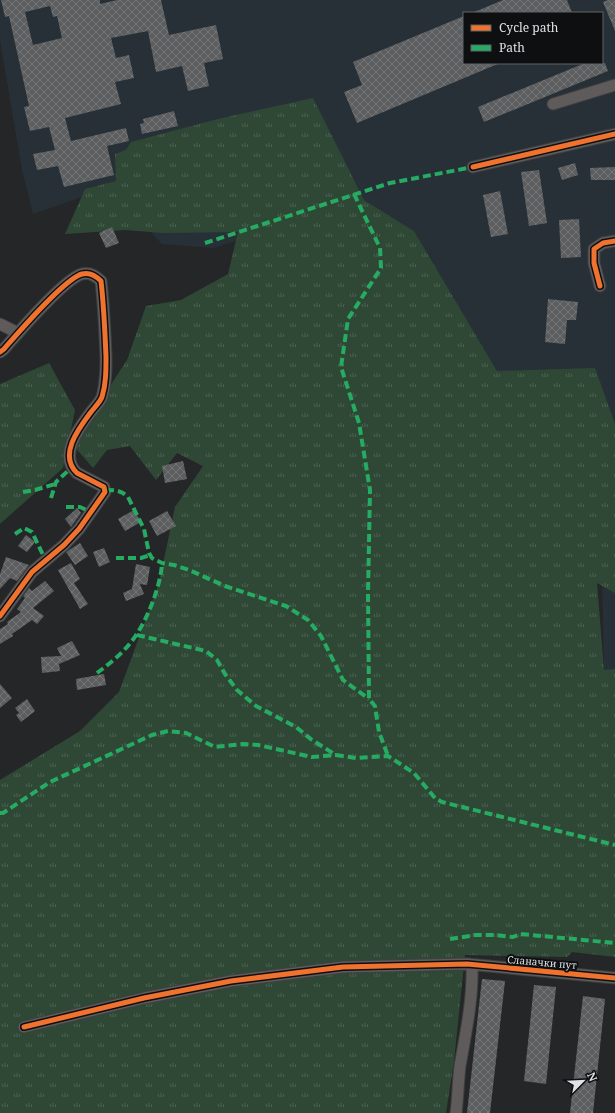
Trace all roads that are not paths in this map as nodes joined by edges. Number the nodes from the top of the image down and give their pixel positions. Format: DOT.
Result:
graph roads {
  1 [pos="615,85"];
  2 [pos="553,104"];
  3 [pos="615,134"];
  4 [pos="473,167"];
  5 [pos="615,242"];
  6 [pos="600,286"];
  7 [pos="0,324"];
  8 [pos="18,333"];
  9 [pos="0,352"];
  10 [pos="0,616"];
  11 [pos="470,964"];
  12 [pos="615,978"];
  13 [pos="24,1027"];
  14 [pos="456,1113"];
  1 -- 2 [label="street"];
  3 -- 4 [label="street"];
  5 -- 6 [label="street"];
  7 -- 8 [label="street"];
  8 -- 9 [label="street"];
  8 -- 10 [label="street"];
  11 -- 12 [label="street, Сланачки пут"];
  11 -- 13 [label="street, Сланачки пут"];
  11 -- 14 [label="street"];
}
